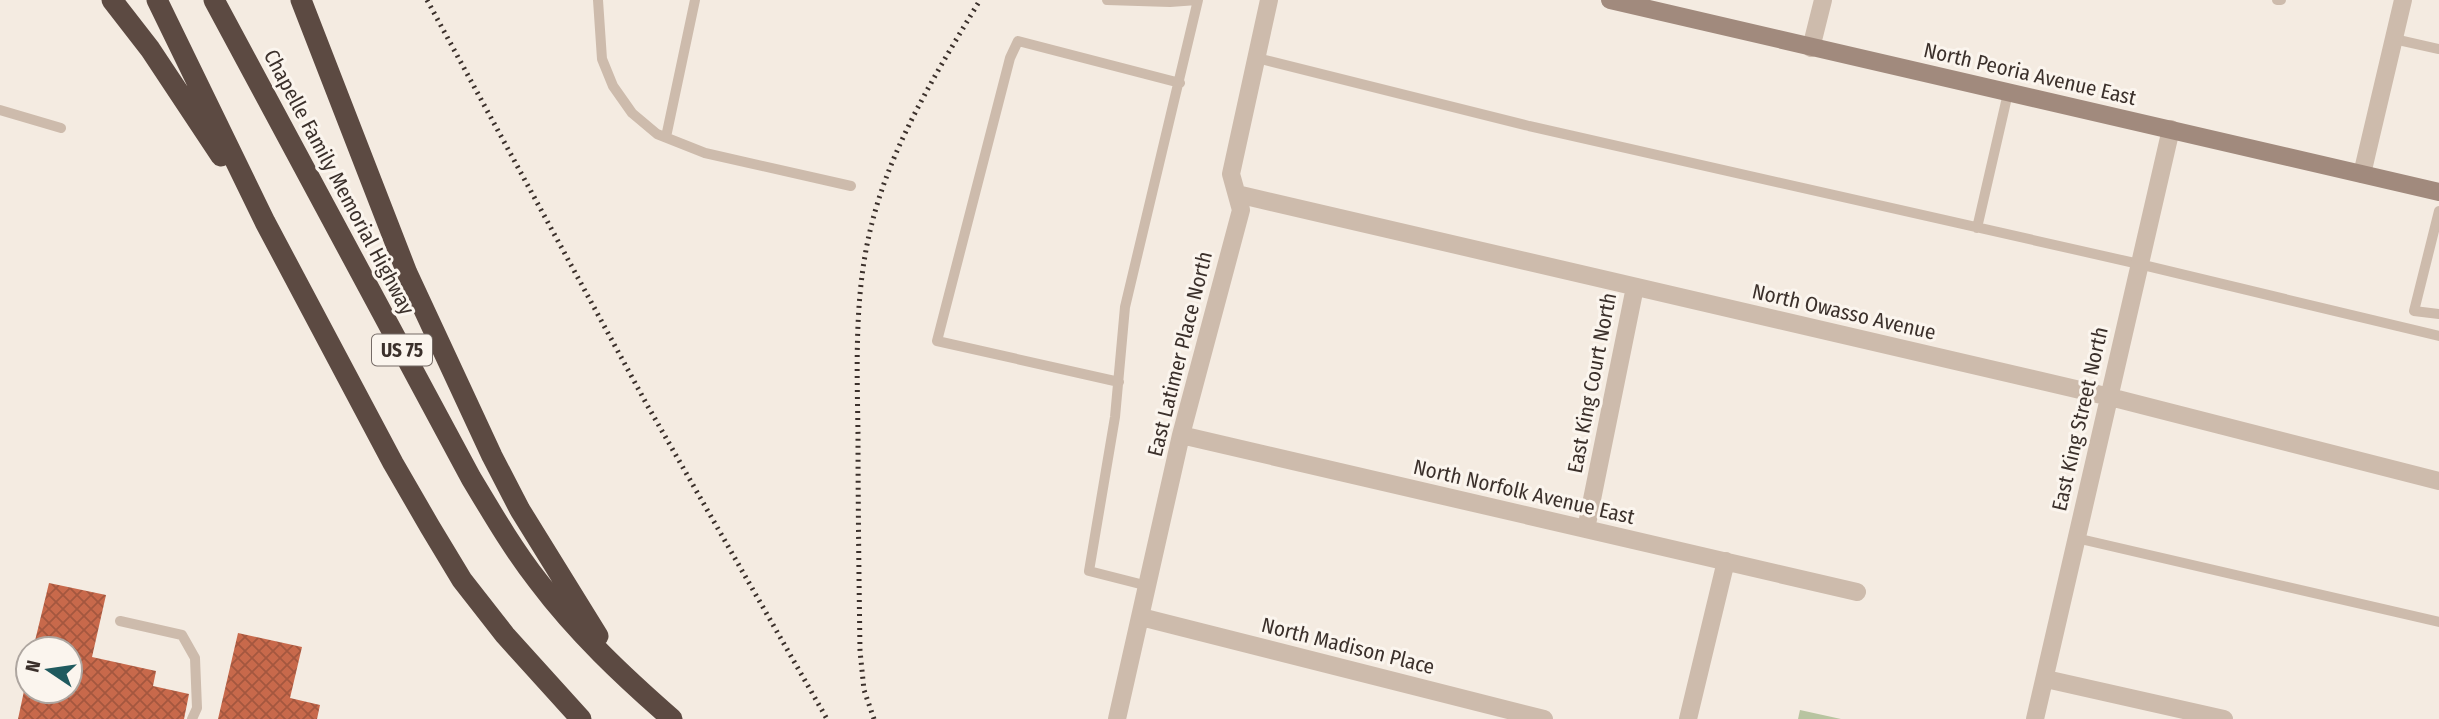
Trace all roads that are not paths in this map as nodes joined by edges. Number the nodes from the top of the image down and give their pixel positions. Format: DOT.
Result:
graph roads {
  1 [pos="112,0"];
  2 [pos="157,0"];
  3 [pos="214,0"];
  4 [pos="302,0"];
  5 [pos="598,0"];
  6 [pos="695,0"];
  7 [pos="1107,0"];
  8 [pos="1198,0"];
  9 [pos="1269,0"];
  10 [pos="1610,0"];
  11 [pos="1823,0"];
  12 [pos="2403,0"];
  13 [pos="1138,1"];
  14 [pos="2394,39"];
  15 [pos="1811,48"];
  16 [pos="2439,48"];
  17 [pos="1257,58"];
  18 [pos="1180,83"];
  19 [pos="2008,93"];
  20 [pos="0,110"];
  21 [pos="61,128"];
  22 [pos="2171,130"];
  23 [pos="666,137"];
  24 [pos="2362,174"];
  25 [pos="851,186"];
  26 [pos="2439,192"];
  27 [pos="1237,194"];
  28 [pos="2439,211"];
  29 [pos="265,222"];
  30 [pos="1977,228"];
  31 [pos="2139,264"];
  32 [pos="1635,286"];
  33 [pos="2439,314"];
  34 [pos="2439,336"];
  35 [pos="1119,382"];
  36 [pos="2110,397"];
  37 [pos="1181,435"];
  38 [pos="2439,481"];
  39 [pos="1586,529"];
  40 [pos="2076,538"];
  41 [pos="1726,561"];
  42 [pos="1148,586"];
  43 [pos="1857,592"];
  44 [pos="1141,617"];
  45 [pos="120,621"];
  46 [pos="2439,622"];
  47 [pos="624,676"];
  48 [pos="2046,678"];
  49 [pos="192,719"];
  50 [pos="581,719"];
  51 [pos="672,719"];
  52 [pos="1117,719"];
  53 [pos="1544,719"];
  54 [pos="1688,719"];
  55 [pos="2035,719"];
  56 [pos="2224,719"];
  1 -- 29 [label="highway"];
  2 -- 29 [label="highway, US 75"];
  3 -- 47 [label="highway, Chapelle Family Memorial Highway / US 75"];
  4 -- 47 [label="highway"];
  5 -- 23 [label="lane"];
  6 -- 23 [label="lane"];
  7 -- 13 [label="lane"];
  8 -- 13 [label="lane"];
  8 -- 18 [label="lane"];
  9 -- 17 [label="street, East Latimer Place North"];
  10 -- 15 [label="main road, North Peoria Avenue East"];
  11 -- 15 [label="street"];
  12 -- 14 [label="street"];
  14 -- 16 [label="lane"];
  14 -- 24 [label="street"];
  15 -- 19 [label="main road, North Peoria Avenue East"];
  17 -- 27 [label="street, East Latimer Place North"];
  17 -- 30 [label="lane"];
  18 -- 35 [label="lane"];
  18 -- 35 [label="lane"];
  19 -- 22 [label="main road, North Peoria Avenue East"];
  19 -- 30 [label="lane"];
  20 -- 21 [label="lane"];
  22 -- 24 [label="main road, North Peoria Avenue East"];
  22 -- 31 [label="street, East King Street North"];
  23 -- 25 [label="lane"];
  24 -- 26 [label="main road, North Peoria Avenue East"];
  27 -- 32 [label="street, North Owasso Avenue"];
  27 -- 37 [label="street, East Latimer Place North"];
  28 -- 33 [label="lane"];
  29 -- 50 [label="highway, US 75"];
  30 -- 31 [label="lane"];
  31 -- 34 [label="lane"];
  31 -- 36 [label="street, East King Street North"];
  32 -- 36 [label="street, North Owasso Avenue"];
  32 -- 39 [label="street, East King Court North"];
  35 -- 42 [label="lane"];
  36 -- 38 [label="street, North Owasso Avenue"];
  36 -- 40 [label="street, East King Street North"];
  37 -- 39 [label="street, North Norfolk Avenue East"];
  37 -- 42 [label="street, East Latimer Place North"];
  39 -- 41 [label="street, North Norfolk Avenue East"];
  40 -- 46 [label="lane"];
  40 -- 48 [label="street, East King Street North"];
  41 -- 43 [label="street, North Norfolk Avenue East"];
  41 -- 54 [label="street"];
  42 -- 44 [label="street, East Latimer Place North"];
  44 -- 52 [label="street, East Latimer Place North"];
  44 -- 53 [label="street, North Madison Place"];
  45 -- 49 [label="lane"];
  47 -- 51 [label="highway, Chapelle Family Memorial Highway / US 75"];
  48 -- 55 [label="street, East King Street North"];
  48 -- 56 [label="street"];
}
